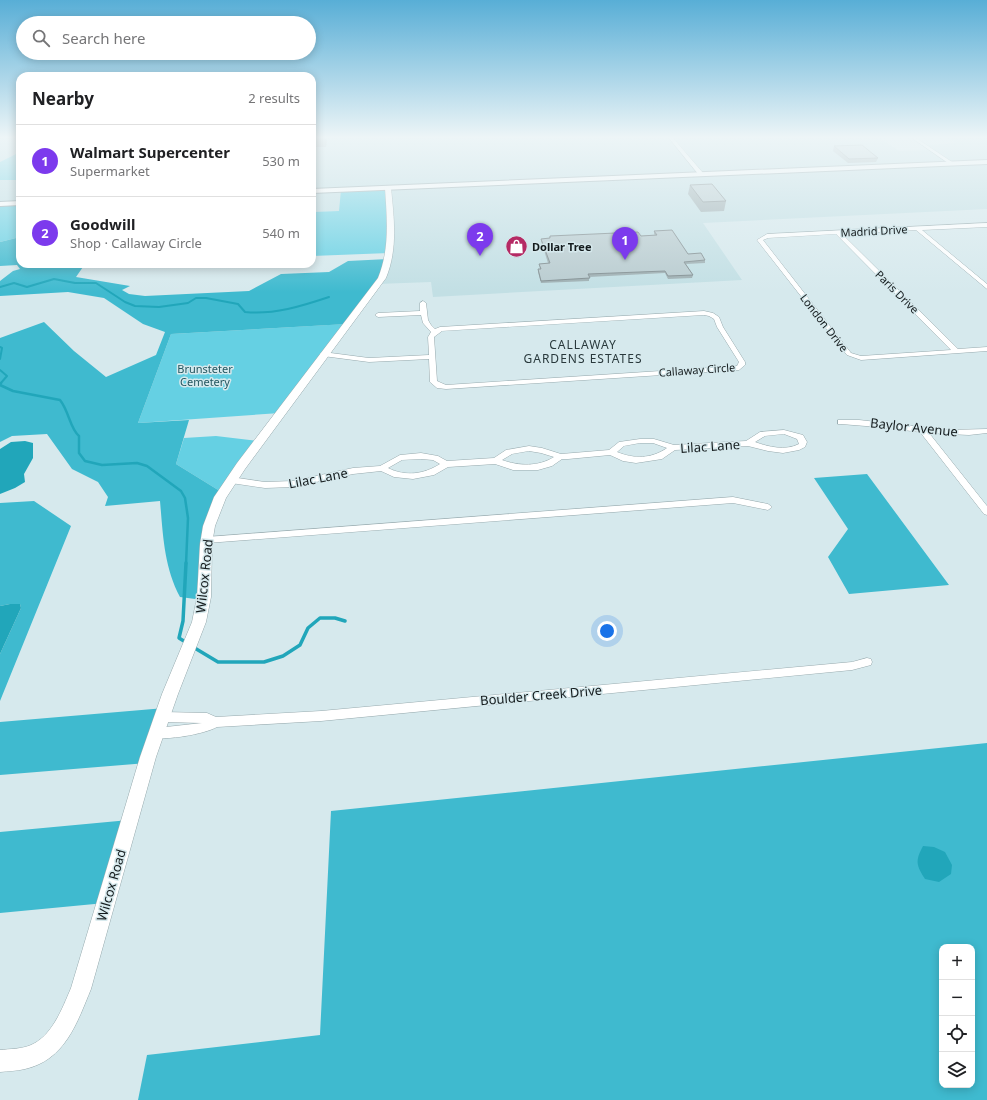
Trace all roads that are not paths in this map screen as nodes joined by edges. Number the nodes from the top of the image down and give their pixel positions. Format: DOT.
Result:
graph roads {
  1 [pos="354,189"];
  2 [pos="388,189"];
  3 [pos="316,191"];
  4 [pos="16,203"];
  5 [pos="0,204"];
  6 [pos="987,226"];
  7 [pos="918,229"];
  8 [pos="838,233"];
  9 [pos="761,238"];
  10 [pos="987,287"];
  11 [pos="423,303"];
  12 [pos="378,315"];
  13 [pos="424,316"];
  14 [pos="435,332"];
  15 [pos="987,349"];
  16 [pos="956,351"];
  17 [pos="323,354"];
  18 [pos="433,357"];
  19 [pos="841,422"];
  20 [pos="922,429"];
  21 [pos="987,431"];
  22 [pos="748,443"];
  23 [pos="673,448"];
  24 [pos="611,452"];
  25 [pos="560,457"];
  26 [pos="496,461"];
  27 [pos="446,464"];
  28 [pos="382,468"];
  29 [pos="231,480"];
  30 [pos="768,507"];
  31 [pos="987,512"];
  32 [pos="208,540"];
  33 [pos="866,662"];
  34 [pos="163,717"];
  35 [pos="215,722"];
  36 [pos="157,733"];
  37 [pos="0,1061"];
  1 -- 3 [label="main road"];
  2 -- 17 [label="street, Wilcox Road"];
  4 -- 5 [label="main road"];
  6 -- 7 [label="street, Madrid Drive"];
  7 -- 8 [label="street, Madrid Drive"];
  7 -- 10 [label="street"];
  8 -- 9 [label="street, Madrid Drive"];
  8 -- 16 [label="street, Paris Drive"];
  9 -- 16 [label="street, London Drive"];
  11 -- 13 [label="street"];
  12 -- 13 [label="street"];
  13 -- 14 [label="street"];
  14 -- 18 [label="street, Callaway Circle"];
  14 -- 18 [label="street, Callaway Circle"];
  15 -- 16 [label="street, London Drive"];
  17 -- 18 [label="street"];
  17 -- 29 [label="street, Wilcox Road"];
  19 -- 20 [label="street, Baylor Avenue"];
  20 -- 21 [label="street, Baylor Avenue"];
  20 -- 31 [label="street"];
  22 -- 22 [label="street, Lilac Lane"];
  22 -- 23 [label="street, Lilac Lane"];
  23 -- 24 [label="street, Lilac Lane"];
  23 -- 24 [label="street, Lilac Lane"];
  24 -- 25 [label="street, Lilac Lane"];
  25 -- 26 [label="street, Lilac Lane"];
  25 -- 26 [label="street, Lilac Lane"];
  26 -- 27 [label="street, Lilac Lane"];
  27 -- 28 [label="street, Lilac Lane"];
  27 -- 28 [label="street, Lilac Lane"];
  28 -- 29 [label="street, Lilac Lane"];
  29 -- 32 [label="street, Wilcox Road"];
  30 -- 32 [label="street"];
  32 -- 34 [label="street, Wilcox Road"];
  33 -- 35 [label="street, Boulder Creek Drive"];
  34 -- 35 [label="street, Boulder Creek Drive"];
  34 -- 36 [label="street, Wilcox Road"];
  35 -- 36 [label="street, Boulder Creek Drive"];
  36 -- 37 [label="street, Wilcox Road"];
}
